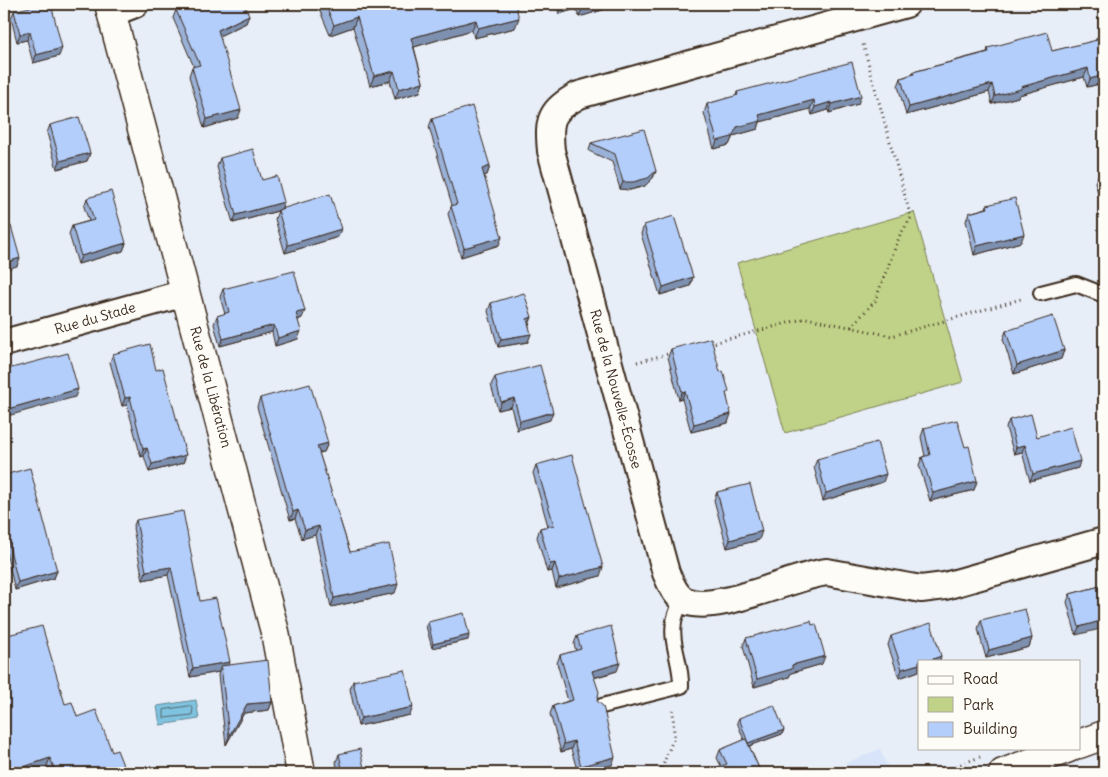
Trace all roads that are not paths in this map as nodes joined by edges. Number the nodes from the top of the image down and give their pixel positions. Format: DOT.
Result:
graph roads {
  1 [pos="906,4"];
  2 [pos="119,7"];
  3 [pos="186,293"];
  4 [pos="1041,293"];
  5 [pos="1104,295"];
  6 [pos="4,343"];
  7 [pos="1104,541"];
  8 [pos="682,599"];
  9 [pos="602,706"];
  10 [pos="1104,735"];
  11 [pos="1080,744"];
  12 [pos="1060,750"];
  13 [pos="995,764"];
  14 [pos="301,773"];
  1 -- 8 [label="street, Rue de la Nouvelle-Écosse"];
  2 -- 3 [label="street, Rue de la Libération"];
  3 -- 6 [label="street, Rue du Stade"];
  3 -- 14 [label="street, Rue de la Libération"];
  4 -- 5 [label="lane"];
  7 -- 8 [label="street"];
  8 -- 9 [label="lane"];
  10 -- 11 [label="street"];
  12 -- 13 [label="street"];
}
